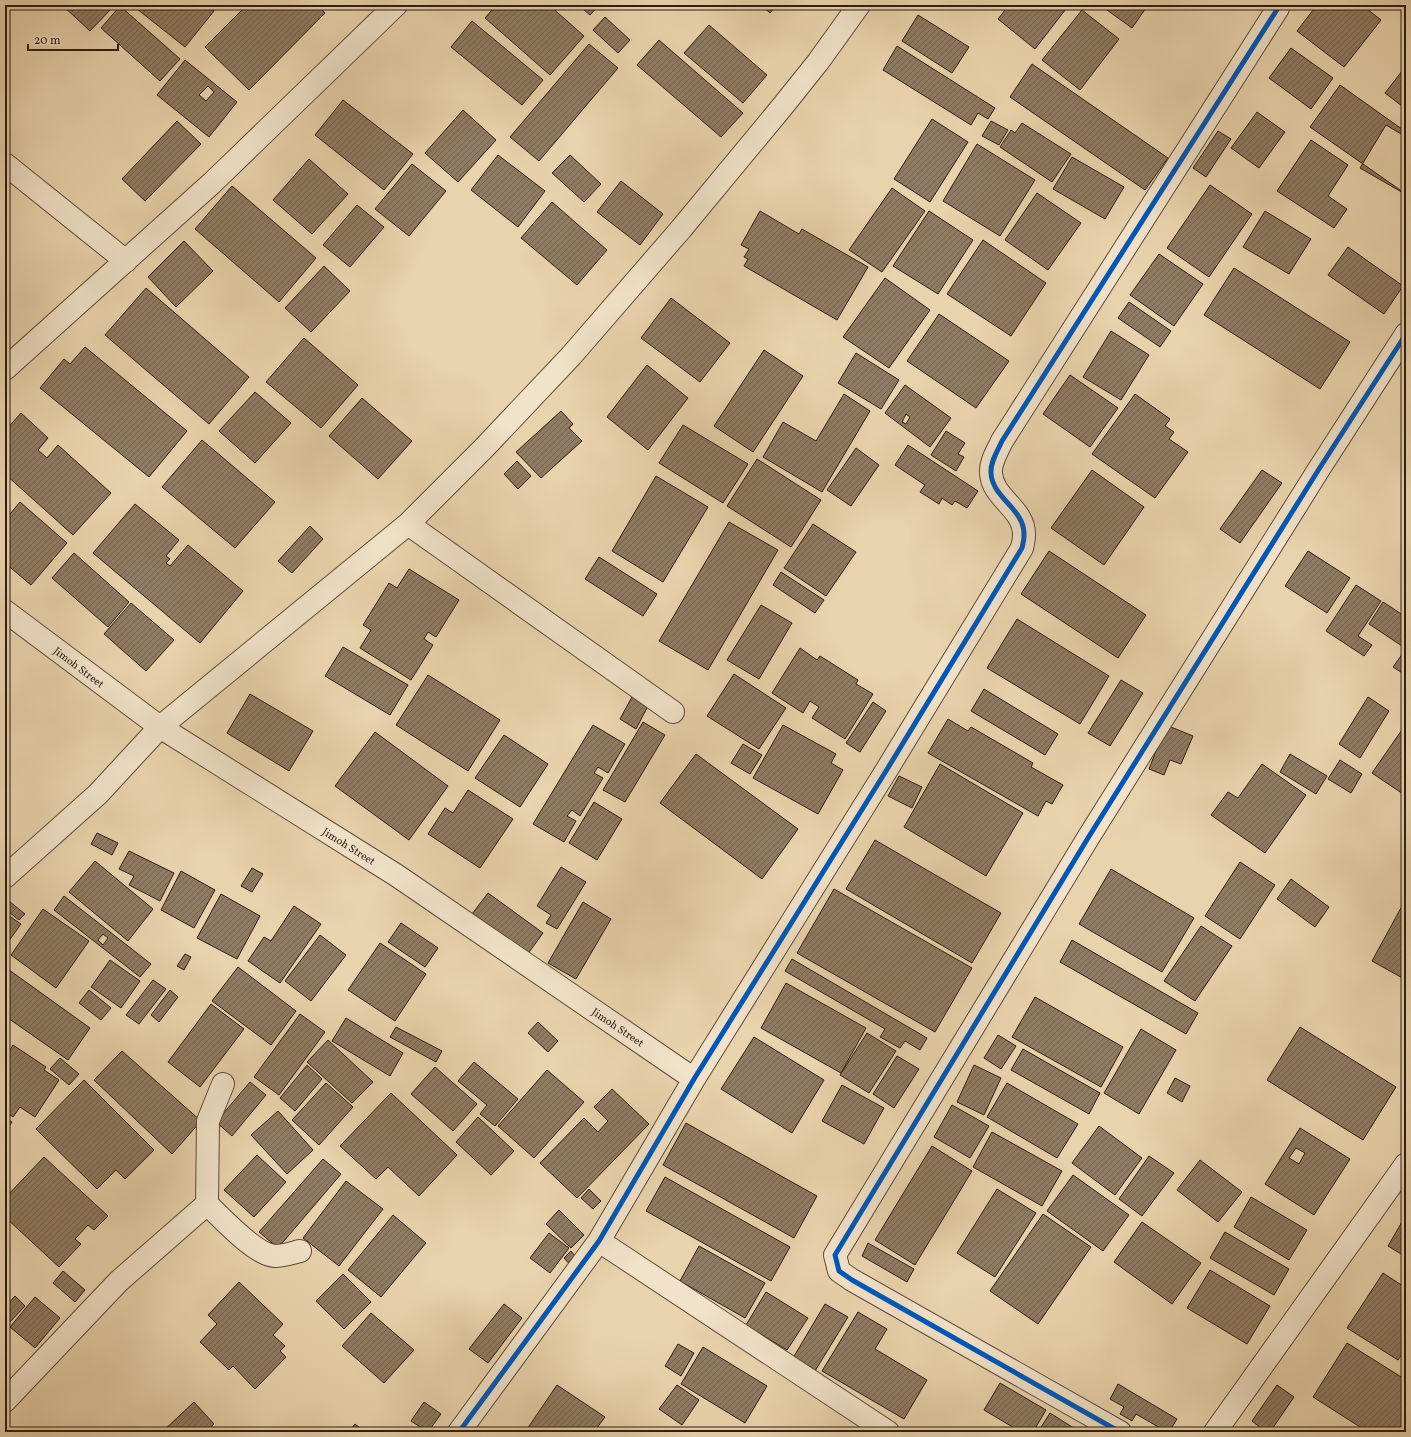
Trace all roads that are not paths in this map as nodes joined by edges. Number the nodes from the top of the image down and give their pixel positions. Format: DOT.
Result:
graph roads {
  1 [pos="859,5"];
  2 [pos="386,8"];
  3 [pos="1278,8"];
  4 [pos="5,164"];
  5 [pos="126,262"];
  6 [pos="1406,334"];
  7 [pos="5,369"];
  8 [pos="408,524"];
  9 [pos="5,611"];
  10 [pos="673,712"];
  11 [pos="160,727"];
  12 [pos="5,877"];
  13 [pos="694,1079"];
  14 [pos="223,1084"];
  15 [pos="1406,1164"];
  16 [pos="207,1204"];
  17 [pos="599,1241"];
  18 [pos="300,1251"];
  19 [pos="5,1401"];
  20 [pos="459,1432"];
  21 [pos="888,1432"];
  22 [pos="1120,1432"];
  23 [pos="1215,1432"];
  1 -- 8 [label="street"];
  2 -- 5 [label="street"];
  3 -- 13 [label="street"];
  4 -- 5 [label="street"];
  5 -- 7 [label="street"];
  6 -- 22 [label="street"];
  8 -- 10 [label="street"];
  8 -- 11 [label="street"];
  9 -- 11 [label="street, Jimoh Street"];
  11 -- 12 [label="street"];
  11 -- 13 [label="street, Jimoh Street"];
  13 -- 17 [label="street"];
  14 -- 16 [label="street"];
  15 -- 23 [label="street"];
  16 -- 18 [label="street"];
  16 -- 19 [label="street"];
  17 -- 20 [label="street"];
  17 -- 21 [label="street"];
}
